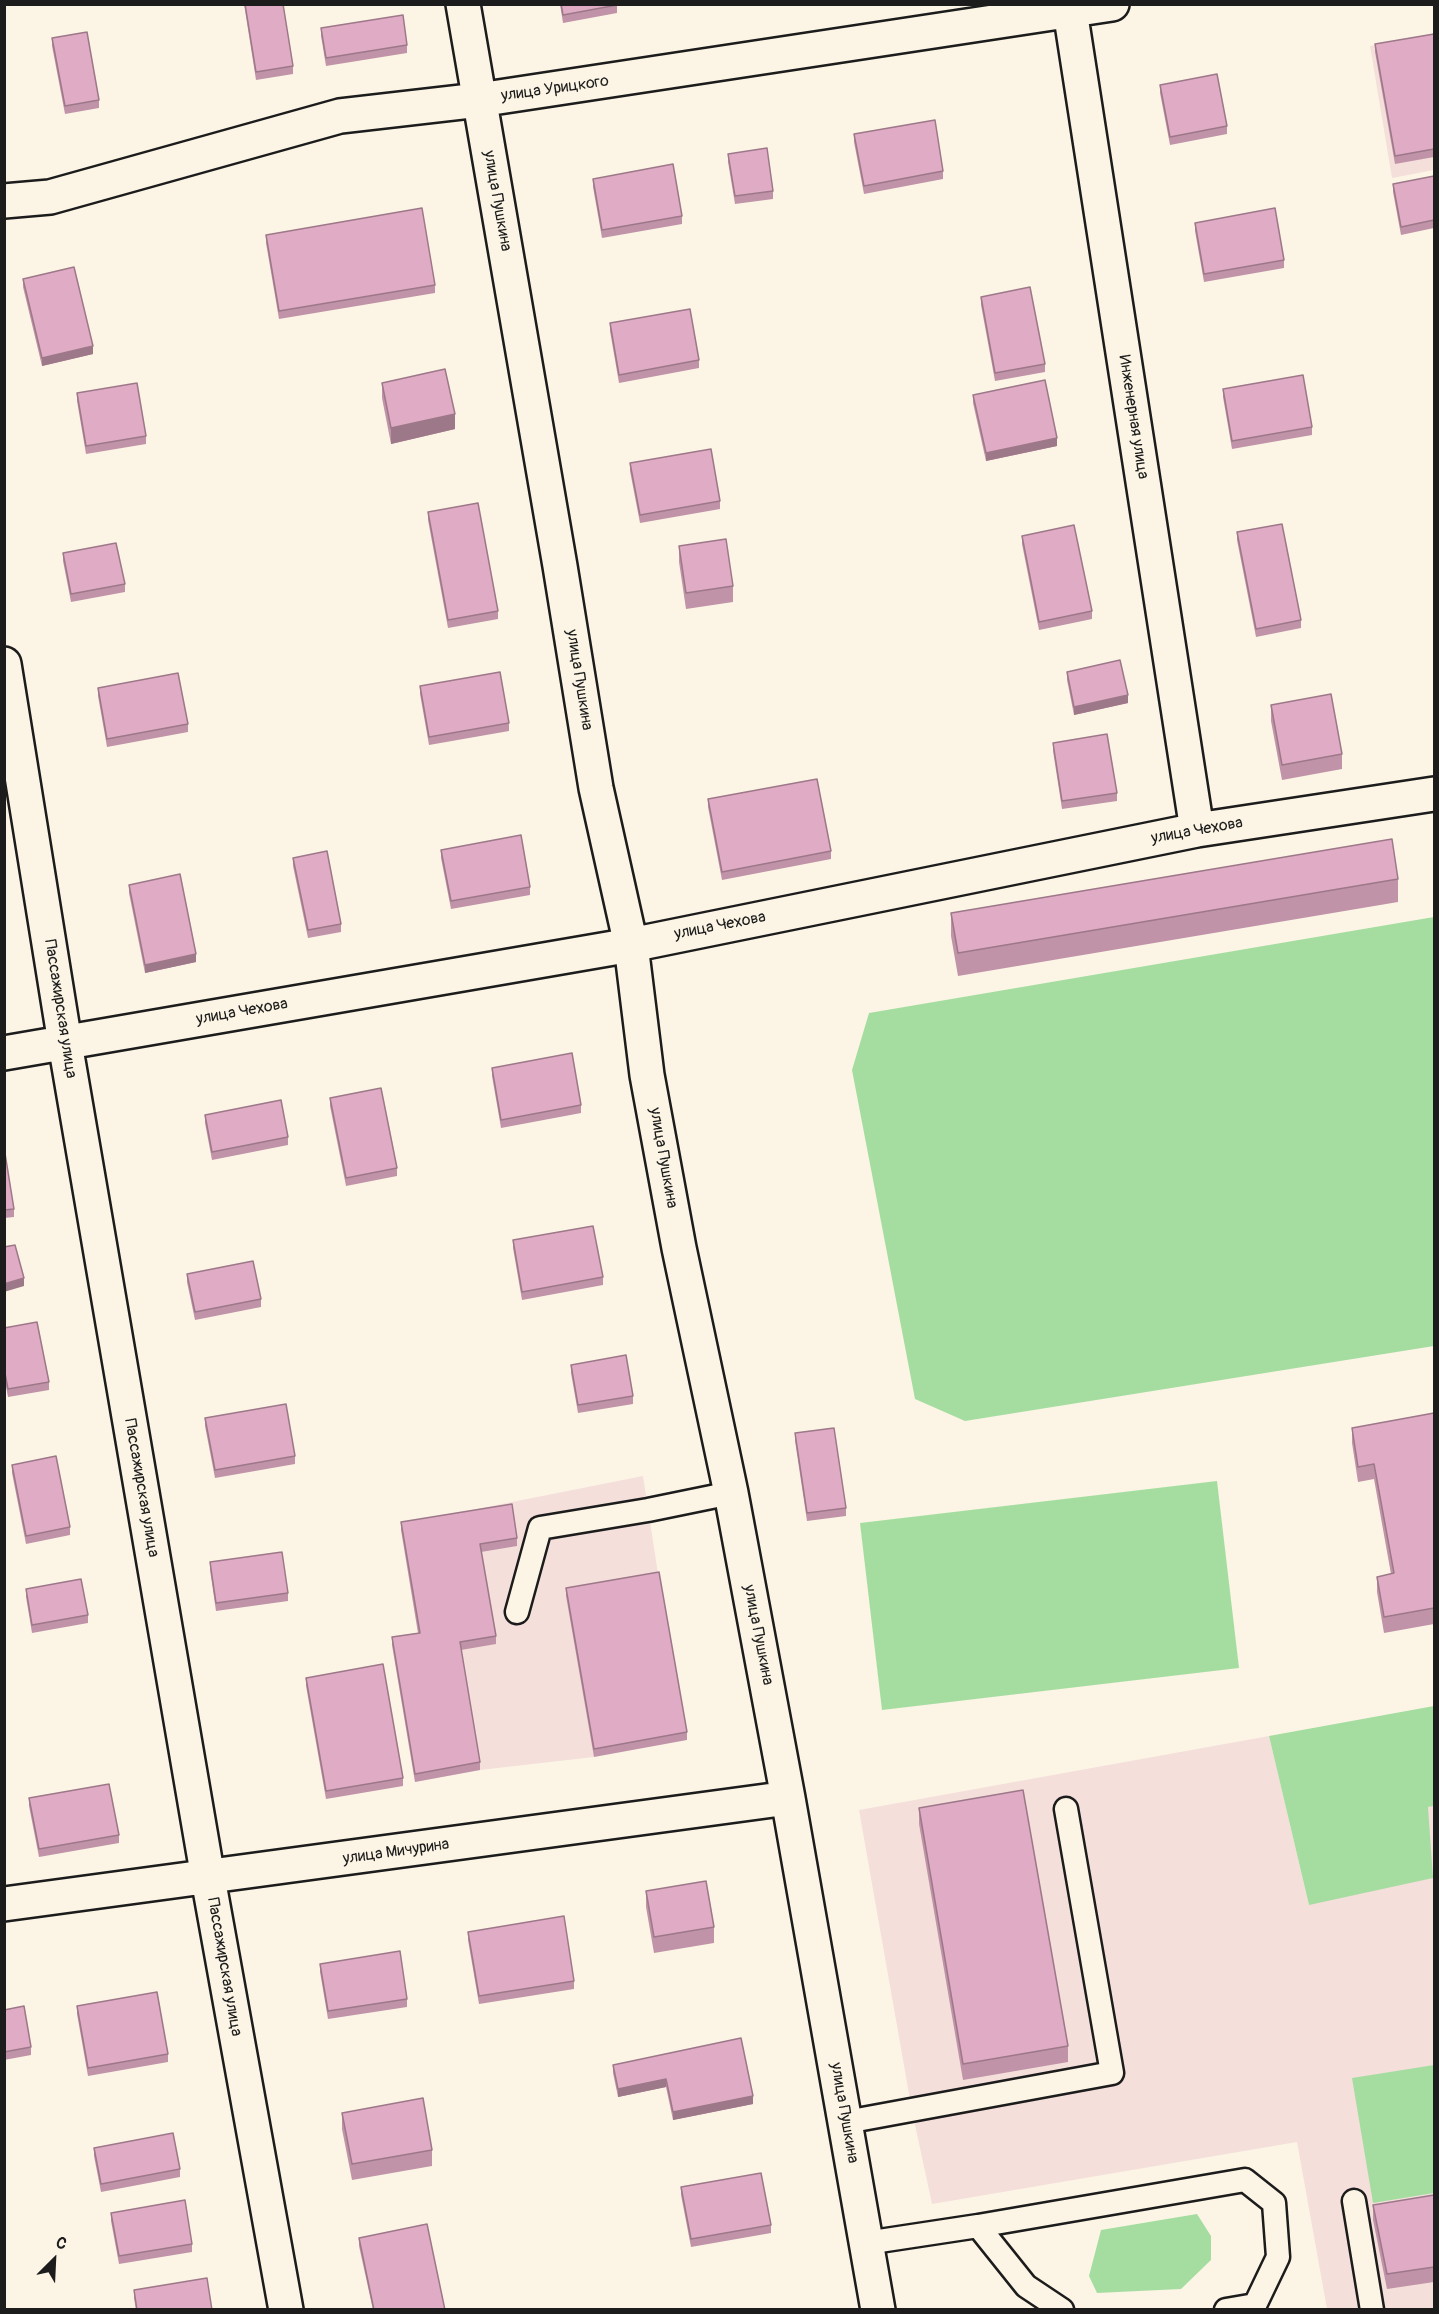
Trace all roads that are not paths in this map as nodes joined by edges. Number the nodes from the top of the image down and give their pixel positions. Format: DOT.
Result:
graph roads {
  1 [pos="463,4"];
  2 [pos="1112,4"];
  3 [pos="1070,8"];
  4 [pos="479,100"];
  5 [pos="4,201"];
  6 [pos="4,664"];
  7 [pos="1434,794"];
  8 [pos="1197,830"];
  9 [pos="631,945"];
  10 [pos="65,1043"];
  11 [pos="4,1053"];
  12 [pos="731,1493"];
  13 [pos="518,1612"];
  14 [pos="788,1797"];
  15 [pos="1066,1809"];
  16 [pos="208,1878"];
  17 [pos="4,1904"];
  18 [pos="846,2122"];
  19 [pos="1354,2200"];
  20 [pos="978,2226"];
  21 [pos="866,2243"];
  22 [pos="286,2310"];
  23 [pos="878,2310"];
  24 [pos="1062,2310"];
  25 [pos="1226,2310"];
  26 [pos="1372,2310"];
  1 -- 4 [label="street, улица Пушкина"];
  2 -- 3 [label="street, улица Урицкого"];
  3 -- 4 [label="street, улица Урицкого"];
  3 -- 8 [label="street, Инженерная улица"];
  4 -- 5 [label="street, улица Урицкого"];
  4 -- 9 [label="street, улица Пушкина"];
  6 -- 10 [label="street, Пассажирская улица"];
  7 -- 8 [label="street, улица Чехова"];
  8 -- 9 [label="street, улица Чехова"];
  9 -- 10 [label="street, улица Чехова"];
  9 -- 12 [label="street, улица Пушкина"];
  10 -- 11 [label="street, улица Чехова"];
  10 -- 16 [label="street, Пассажирская улица"];
  12 -- 13 [label="lane"];
  12 -- 14 [label="street, улица Пушкина"];
  14 -- 16 [label="street, улица Мичурина"];
  14 -- 18 [label="street, улица Пушкина"];
  15 -- 18 [label="lane"];
  16 -- 17 [label="street, улица Мичурина"];
  16 -- 22 [label="street, Пассажирская улица"];
  18 -- 21 [label="street, улица Пушкина"];
  19 -- 26 [label="lane"];
  20 -- 21 [label="lane"];
  20 -- 24 [label="lane"];
  20 -- 25 [label="lane"];
  21 -- 23 [label="street, улица Пушкина"];
}
